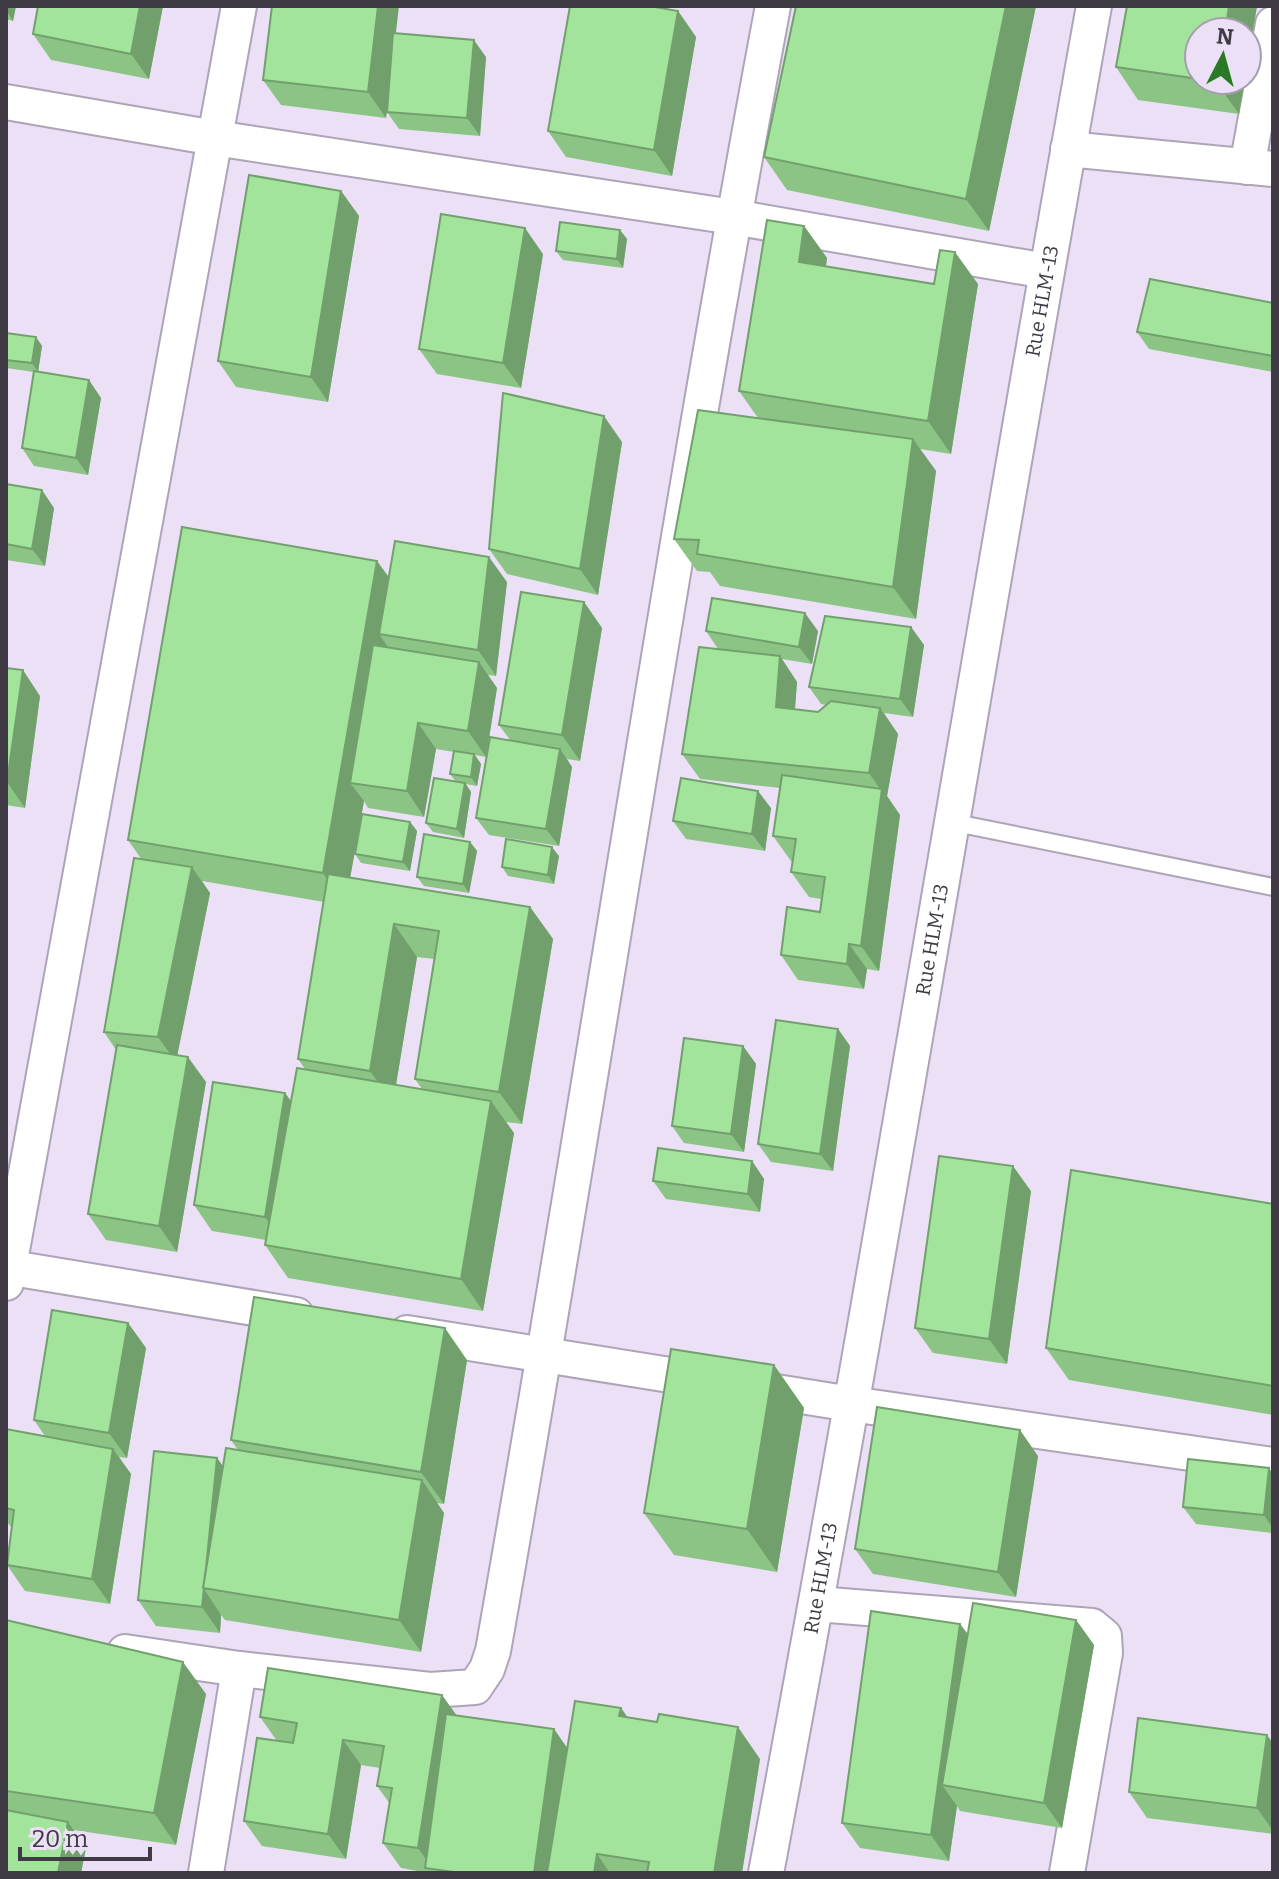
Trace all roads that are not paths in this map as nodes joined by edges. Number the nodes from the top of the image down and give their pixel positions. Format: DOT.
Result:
graph roads {
  1 [pos="239,6"];
  2 [pos="773,6"];
  3 [pos="1094,6"];
  4 [pos="1273,24"];
  5 [pos="6,102"];
  6 [pos="215,138"];
  7 [pos="1068,149"];
  8 [pos="1260,168"];
  9 [pos="733,217"];
  10 [pos="1046,271"];
  11 [pos="951,822"];
  12 [pos="1273,887"];
  13 [pos="7,1273"];
  14 [pos="331,1320"];
  15 [pos="377,1328"];
  16 [pos="545,1355"];
  17 [pos="851,1404"];
  18 [pos="1273,1465"];
  19 [pos="817,1604"];
  20 [pos="99,1649"];
  21 [pos="239,1669"];
  22 [pos="206,1873"];
  23 [pos="766,1873"];
  24 [pos="1067,1873"];
  1 -- 6 [label="street"];
  2 -- 9 [label="street"];
  3 -- 7 [label="street, Rue HLM-13"];
  4 -- 8 [label="street"];
  5 -- 6 [label="street"];
  6 -- 9 [label="street"];
  6 -- 13 [label="street"];
  7 -- 8 [label="street"];
  7 -- 10 [label="street, Rue HLM-13"];
  9 -- 10 [label="street"];
  9 -- 16 [label="street"];
  10 -- 11 [label="street, Rue HLM-13"];
  11 -- 12 [label="lane"];
  11 -- 17 [label="street, Rue HLM-13"];
  13 -- 14 [label="street"];
  15 -- 16 [label="street"];
  16 -- 17 [label="street"];
  16 -- 21 [label="street"];
  17 -- 18 [label="street"];
  17 -- 19 [label="street, Rue HLM-13"];
  19 -- 23 [label="street, Rue HLM-13"];
  19 -- 24 [label="street"];
  20 -- 21 [label="street"];
  21 -- 22 [label="street"];
}
